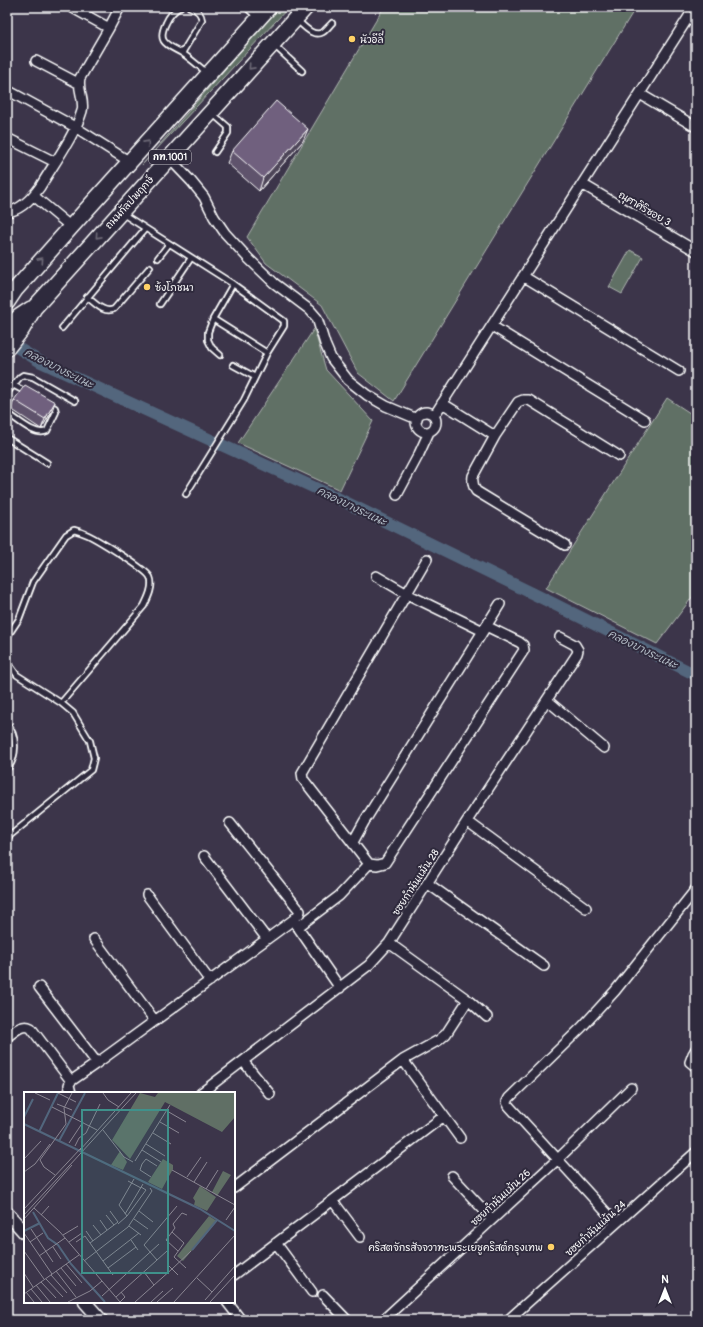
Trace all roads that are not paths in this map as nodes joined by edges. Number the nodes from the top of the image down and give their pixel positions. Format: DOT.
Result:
graph roads {
  1 [pos="71,7"];
  2 [pos="120,7"];
  3 [pos="180,7"];
  4 [pos="190,7"];
  5 [pos="246,7"];
  6 [pos="270,7"];
  7 [pos="306,7"];
  8 [pos="695,7"];
  9 [pos="259,19"];
  10 [pos="295,19"];
  11 [pos="332,23"];
  12 [pos="109,28"];
  13 [pos="272,44"];
  14 [pos="182,54"];
  15 [pos="36,61"];
  16 [pos="302,71"];
  17 [pos="209,74"];
  18 [pos="78,83"];
  19 [pos="7,91"];
  20 [pos="640,94"];
  21 [pos="210,112"];
  22 [pos="75,127"];
  23 [pos="696,127"];
  24 [pos="7,138"];
  25 [pos="215,152"];
  26 [pos="169,158"];
  27 [pos="55,162"];
  28 [pos="130,162"];
  29 [pos="582,184"];
  30 [pos="34,196"];
  31 [pos="7,212"];
  32 [pos="120,212"];
  33 [pos="71,227"];
  34 [pos="145,229"];
  35 [pos="168,244"];
  36 [pos="696,251"];
  37 [pos="158,258"];
  38 [pos="191,258"];
  39 [pos="150,267"];
  40 [pos="523,276"];
  41 [pos="233,284"];
  42 [pos="10,296"];
  43 [pos="87,297"];
  44 [pos="160,304"];
  45 [pos="213,319"];
  46 [pos="492,326"];
  47 [pos="62,328"];
  48 [pos="10,338"];
  49 [pos="267,353"];
  50 [pos="220,355"];
  51 [pos="233,364"];
  52 [pos="679,371"];
  53 [pos="255,377"];
  54 [pos="13,384"];
  55 [pos="7,393"];
  56 [pos="33,396"];
  57 [pos="75,400"];
  58 [pos="46,403"];
  59 [pos="442,403"];
  60 [pos="7,413"];
  61 [pos="434,416"];
  62 [pos="416,419"];
  63 [pos="645,420"];
  64 [pos="429,432"];
  65 [pos="495,436"];
  66 [pos="7,438"];
  67 [pos="619,456"];
  68 [pos="47,463"];
  69 [pos="186,494"];
  70 [pos="397,495"];
  71 [pos="565,545"];
  72 [pos="427,559"];
  73 [pos="376,576"];
  74 [pos="407,594"];
  75 [pos="500,604"];
  76 [pos="485,629"];
  77 [pos="7,637"];
  78 [pos="560,637"];
  79 [pos="7,661"];
  80 [pos="547,700"];
  81 [pos="62,703"];
  82 [pos="7,724"];
  83 [pos="604,748"];
  84 [pos="7,770"];
  85 [pos="467,821"];
  86 [pos="230,823"];
  87 [pos="7,838"];
  88 [pos="353,842"];
  89 [pos="204,856"];
  90 [pos="369,864"];
  91 [pos="427,883"];
  92 [pos="696,889"];
  93 [pos="147,895"];
  94 [pos="586,908"];
  95 [pos="295,924"];
  96 [pos="267,939"];
  97 [pos="94,940"];
  98 [pos="389,943"];
  99 [pos="544,966"];
  100 [pos="210,981"];
  101 [pos="40,987"];
  102 [pos="340,988"];
  103 [pos="468,1000"];
  104 [pos="487,1017"];
  105 [pos="156,1021"];
  106 [pos="7,1037"];
  107 [pos="696,1049"];
  108 [pos="403,1060"];
  109 [pos="243,1061"];
  110 [pos="97,1063"];
  111 [pos="696,1067"];
  112 [pos="71,1081"];
  113 [pos="631,1088"];
  114 [pos="71,1092"];
  115 [pos="202,1092"];
  116 [pos="270,1094"];
  117 [pos="444,1116"];
  118 [pos="460,1138"];
  119 [pos="696,1152"];
  120 [pos="558,1159"];
  121 [pos="452,1176"];
  122 [pos="235,1187"];
  123 [pos="333,1201"];
  124 [pos="7,1213"];
  125 [pos="492,1219"];
  126 [pos="616,1223"];
  127 [pos="24,1232"];
  128 [pos="360,1237"];
  129 [pos="276,1243"];
  130 [pos="235,1274"];
  131 [pos="312,1292"];
  132 [pos="323,1295"];
  133 [pos="86,1303"];
  134 [pos="228,1303"];
  135 [pos="101,1320"];
  136 [pos="241,1320"];
  137 [pos="347,1320"];
  138 [pos="383,1320"];
  139 [pos="508,1320"];
  1 -- 12 [label="street"];
  2 -- 12 [label="street"];
  3 -- 14 [label="lane"];
  4 -- 14 [label="lane"];
  5 -- 9 [label="lane"];
  6 -- 9 [label="main road, กท.1001"];
  7 -- 10 [label="main road, ถนนกัลปพฤกษ์ / กท.1001"];
  8 -- 20 [label="street"];
  9 -- 17 [label="main road, กท.1001"];
  10 -- 11 [label="lane"];
  10 -- 13 [label="main road, ถนนกัลปพฤกษ์ / กท.1001"];
  12 -- 18 [label="street"];
  13 -- 16 [label="lane"];
  13 -- 21 [label="main road, ถนนกัลปพฤกษ์ / กท.1001, one-way"];
  14 -- 17 [label="lane"];
  15 -- 18 [label="street"];
  28 -- 17 [label="main road, กท.1001, one-way"];
  18 -- 22 [label="street"];
  19 -- 22 [label="street"];
  20 -- 23 [label="street"];
  20 -- 29 [label="street"];
  21 -- 25 [label="lane"];
  21 -- 26 [label="main road, ถนนกัลปพฤกษ์ / กท.1001"];
  22 -- 27 [label="street"];
  22 -- 28 [label="street"];
  24 -- 27 [label="street"];
  26 -- 32 [label="main road, ถนนกัลปพฤกษ์ / กท.1001"];
  26 -- 62 [label="street"];
  27 -- 30 [label="street"];
  28 -- 33 [label="main road, กท.1001"];
  29 -- 36 [label="street, ณุศาศิริซอย 3"];
  29 -- 40 [label="street"];
  30 -- 31 [label="street"];
  30 -- 33 [label="street"];
  32 -- 34 [label="lane"];
  32 -- 48 [label="main road, ถนนกัลปพฤกษ์ / กท.1001, one-way"];
  42 -- 33 [label="main road, กท.1001, one-way"];
  34 -- 35 [label="lane"];
  34 -- 43 [label="lane"];
  35 -- 37 [label="lane"];
  35 -- 38 [label="lane"];
  38 -- 41 [label="lane"];
  38 -- 44 [label="lane"];
  39 -- 43 [label="lane"];
  40 -- 46 [label="street"];
  40 -- 52 [label="street"];
  41 -- 45 [label="lane"];
  41 -- 49 [label="lane"];
  43 -- 47 [label="lane"];
  45 -- 49 [label="lane"];
  45 -- 50 [label="lane"];
  46 -- 59 [label="street"];
  46 -- 63 [label="street"];
  49 -- 53 [label="lane"];
  51 -- 53 [label="lane"];
  53 -- 69 [label="lane"];
  54 -- 55 [label="lane"];
  54 -- 56 [label="lane"];
  54 -- 57 [label="lane"];
  58 -- 60 [label="lane"];
  59 -- 61 [label="street"];
  59 -- 65 [label="street"];
  61 -- 62 [label="street"];
  61 -- 64 [label="street"];
  62 -- 64 [label="street"];
  64 -- 70 [label="street"];
  65 -- 67 [label="street"];
  65 -- 71 [label="street"];
  66 -- 68 [label="lane"];
  72 -- 74 [label="street"];
  73 -- 74 [label="street"];
  74 -- 76 [label="street"];
  74 -- 88 [label="street"];
  75 -- 76 [label="street"];
  76 -- 88 [label="street"];
  76 -- 90 [label="street"];
  77 -- 81 [label="lane"];
  78 -- 80 [label="street, ซฮยกำนันแม้น 28"];
  79 -- 81 [label="lane"];
  80 -- 83 [label="street"];
  80 -- 85 [label="street, ซฮยกำนันแม้น 28"];
  81 -- 87 [label="lane"];
  82 -- 84 [label="lane"];
  85 -- 91 [label="street, ซฮยกำนันแม้น 28"];
  85 -- 94 [label="street"];
  86 -- 95 [label="street"];
  88 -- 90 [label="street"];
  89 -- 96 [label="street"];
  90 -- 95 [label="street"];
  91 -- 98 [label="street, ซฮยกำนันแม้น 28"];
  91 -- 99 [label="street"];
  92 -- 120 [label="street"];
  93 -- 100 [label="street"];
  95 -- 96 [label="street"];
  95 -- 102 [label="street"];
  96 -- 100 [label="street"];
  97 -- 105 [label="street"];
  98 -- 102 [label="street, ซฮยกำนันแม้น 28"];
  98 -- 103 [label="street"];
  100 -- 105 [label="street"];
  101 -- 110 [label="street"];
  102 -- 109 [label="street, ซฮยกำนันแม้น 28"];
  103 -- 104 [label="street"];
  103 -- 108 [label="street"];
  105 -- 110 [label="street"];
  106 -- 112 [label="street"];
  107 -- 111 [label="street"];
  108 -- 117 [label="street"];
  108 -- 122 [label="street"];
  109 -- 115 [label="street, ซฮยกำนันแม้น 28"];
  109 -- 116 [label="street"];
  110 -- 112 [label="street"];
  112 -- 114 [label="street"];
  113 -- 120 [label="street, ซฮยกำนันแม้น 26"];
  117 -- 118 [label="street"];
  117 -- 123 [label="street"];
  119 -- 126 [label="street, ซฮยกำนันแม้น 24"];
  120 -- 125 [label="street, ซฮยกำนันแม้น 26"];
  120 -- 126 [label="street"];
  121 -- 125 [label="street"];
  123 -- 128 [label="street"];
  123 -- 129 [label="street"];
  124 -- 127 [label="street"];
  125 -- 138 [label="street, ซฮยกำนันแม้น 26"];
  126 -- 139 [label="street, ซฮยกำนันแม้น 24"];
  129 -- 130 [label="street"];
  129 -- 131 [label="street"];
  132 -- 137 [label="street"];
  133 -- 135 [label="street"];
  134 -- 136 [label="street"];
}
